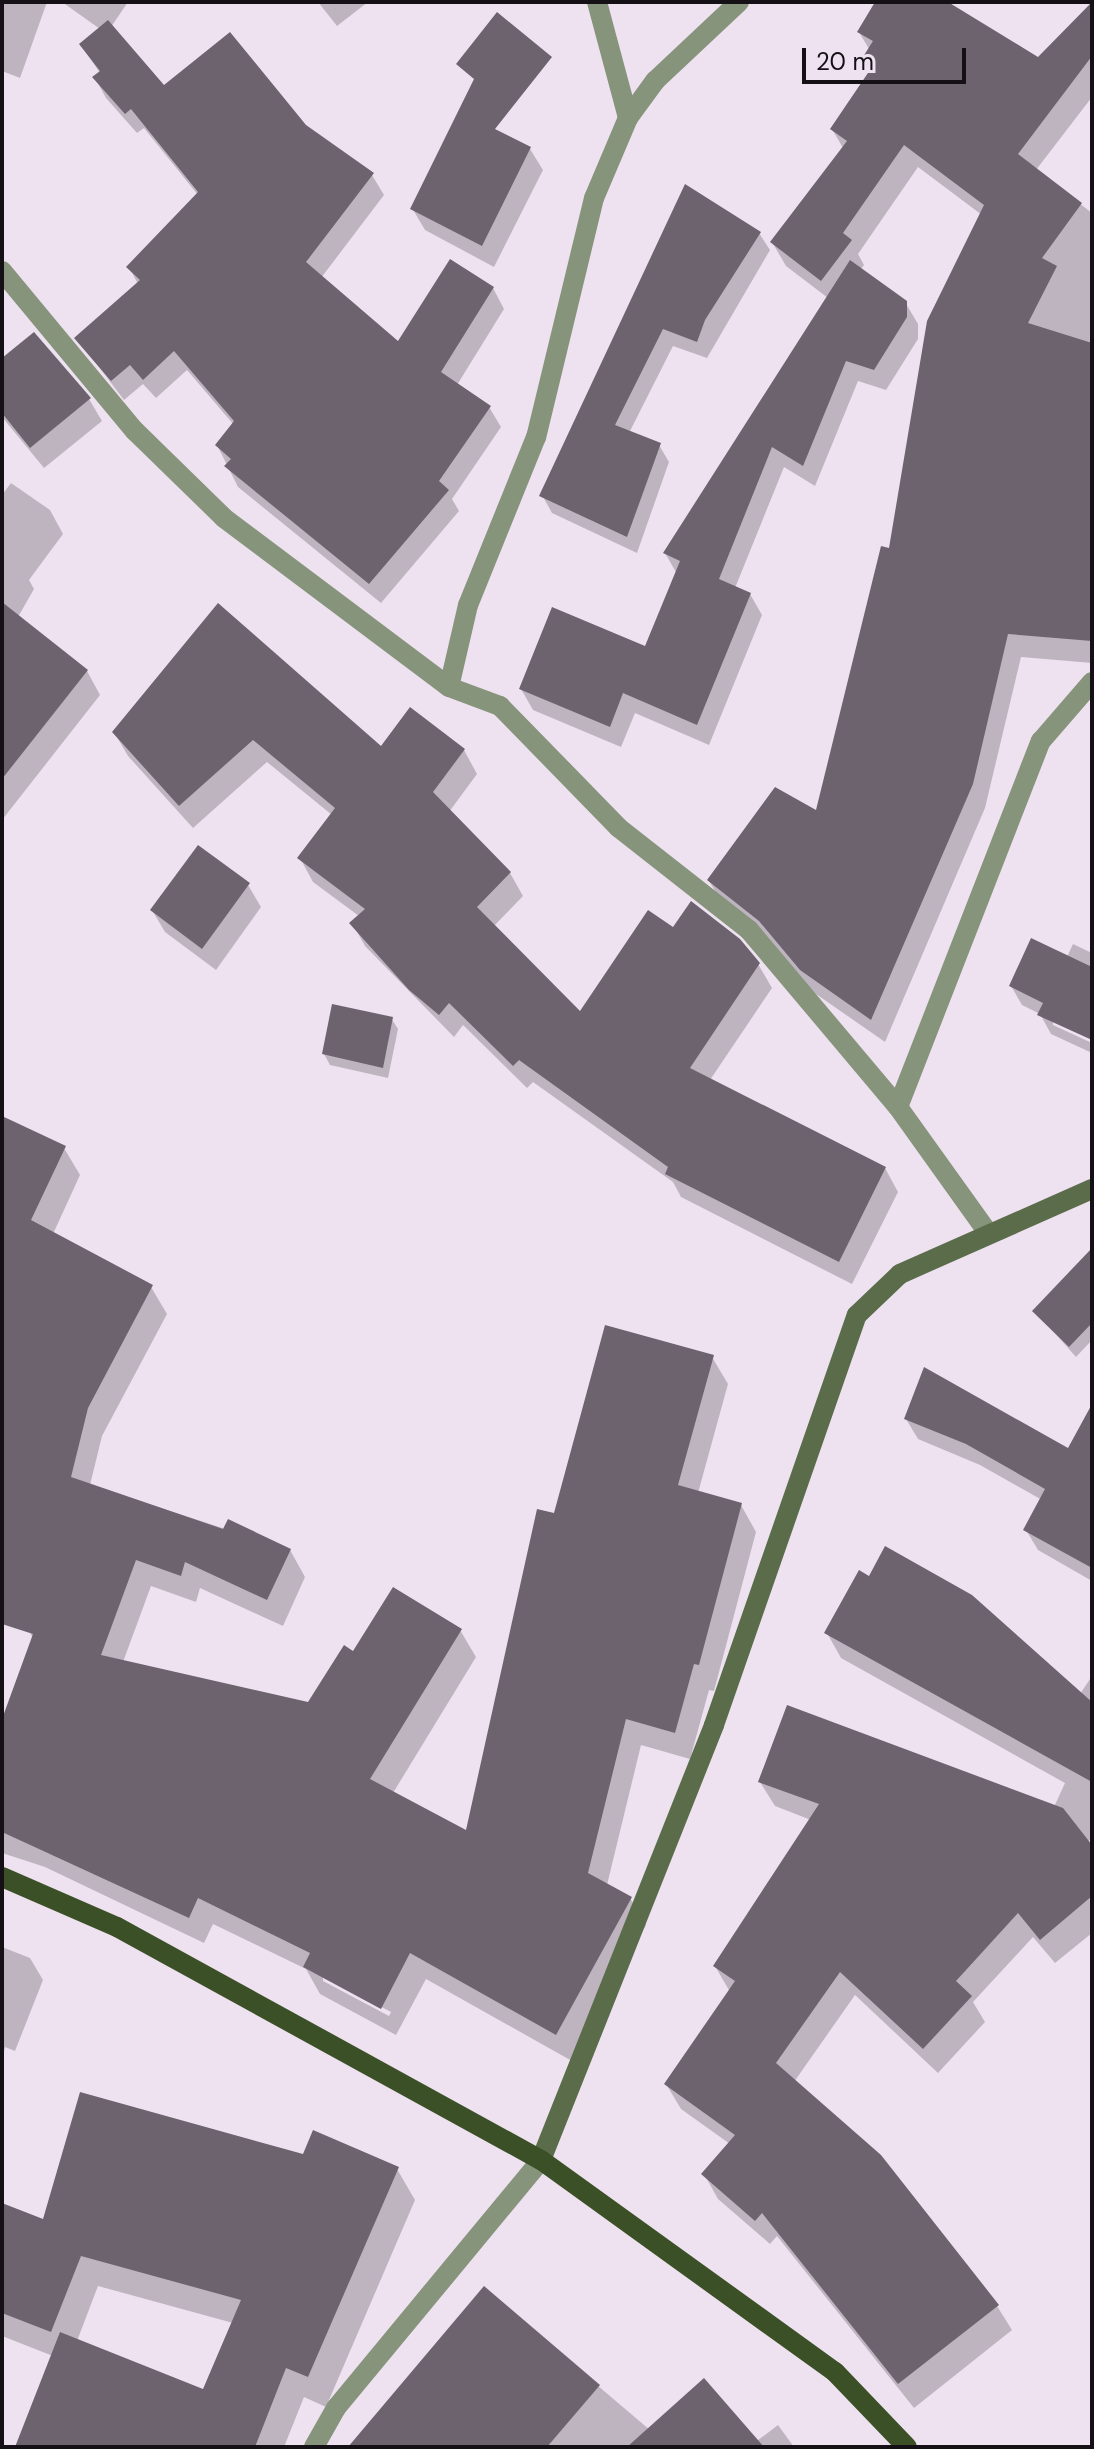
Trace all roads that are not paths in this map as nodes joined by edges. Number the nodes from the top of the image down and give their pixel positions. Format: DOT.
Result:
graph roads {
  1 [pos="597,2"];
  2 [pos="739,2"];
  3 [pos="628,118"];
  4 [pos="2,271"];
  5 [pos="1092,682"];
  6 [pos="449,687"];
  7 [pos="898,1107"];
  8 [pos="1092,1189"];
  9 [pos="989,1234"];
  10 [pos="2,1877"];
  11 [pos="541,2160"];
  12 [pos="314,2447"];
  13 [pos="907,2447"];
  1 -- 3 [label="street"];
  2 -- 3 [label="street"];
  3 -- 6 [label="street"];
  4 -- 6 [label="street"];
  5 -- 7 [label="street"];
  6 -- 7 [label="street"];
  7 -- 9 [label="street"];
  8 -- 9 [label="street"];
  9 -- 11 [label="street"];
  10 -- 11 [label="main road"];
  11 -- 12 [label="street"];
  11 -- 13 [label="main road"];
}
